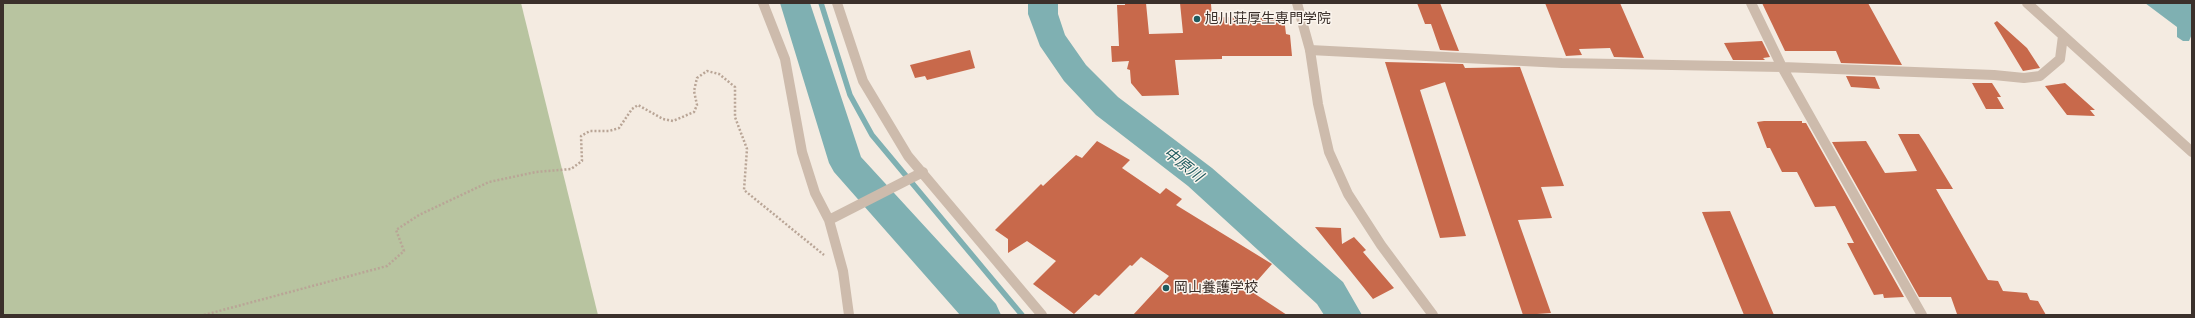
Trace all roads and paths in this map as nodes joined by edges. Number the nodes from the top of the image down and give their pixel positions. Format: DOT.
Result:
graph roads {
  1 [pos="762,3"];
  2 [pos="837,3"];
  3 [pos="1297,3"];
  4 [pos="1751,3"];
  5 [pos="2027,3"];
  6 [pos="2063,36"];
  7 [pos="1310,50"];
  8 [pos="1782,67"];
  9 [pos="2192,152"];
  10 [pos="919,174"];
  11 [pos="833,218"];
  12 [pos="843,271"];
  13 [pos="204,315"];
  14 [pos="849,315"];
  15 [pos="1042,315"];
  16 [pos="1433,315"];
  17 [pos="1922,315"];
  1 -- 11 [label="street"];
  2 -- 10 [label="street"];
  3 -- 7 [label="street"];
  4 -- 8 [label="street"];
  5 -- 6 [label="street"];
  6 -- 8 [label="street"];
  6 -- 9 [label="street"];
  7 -- 8 [label="street"];
  7 -- 16 [label="street"];
  8 -- 17 [label="street"];
  10 -- 11 [label="street"];
  10 -- 15 [label="street"];
  11 -- 12 [label="street"];
  12 -- 13 [label="path"];
  12 -- 14 [label="street"];
}
